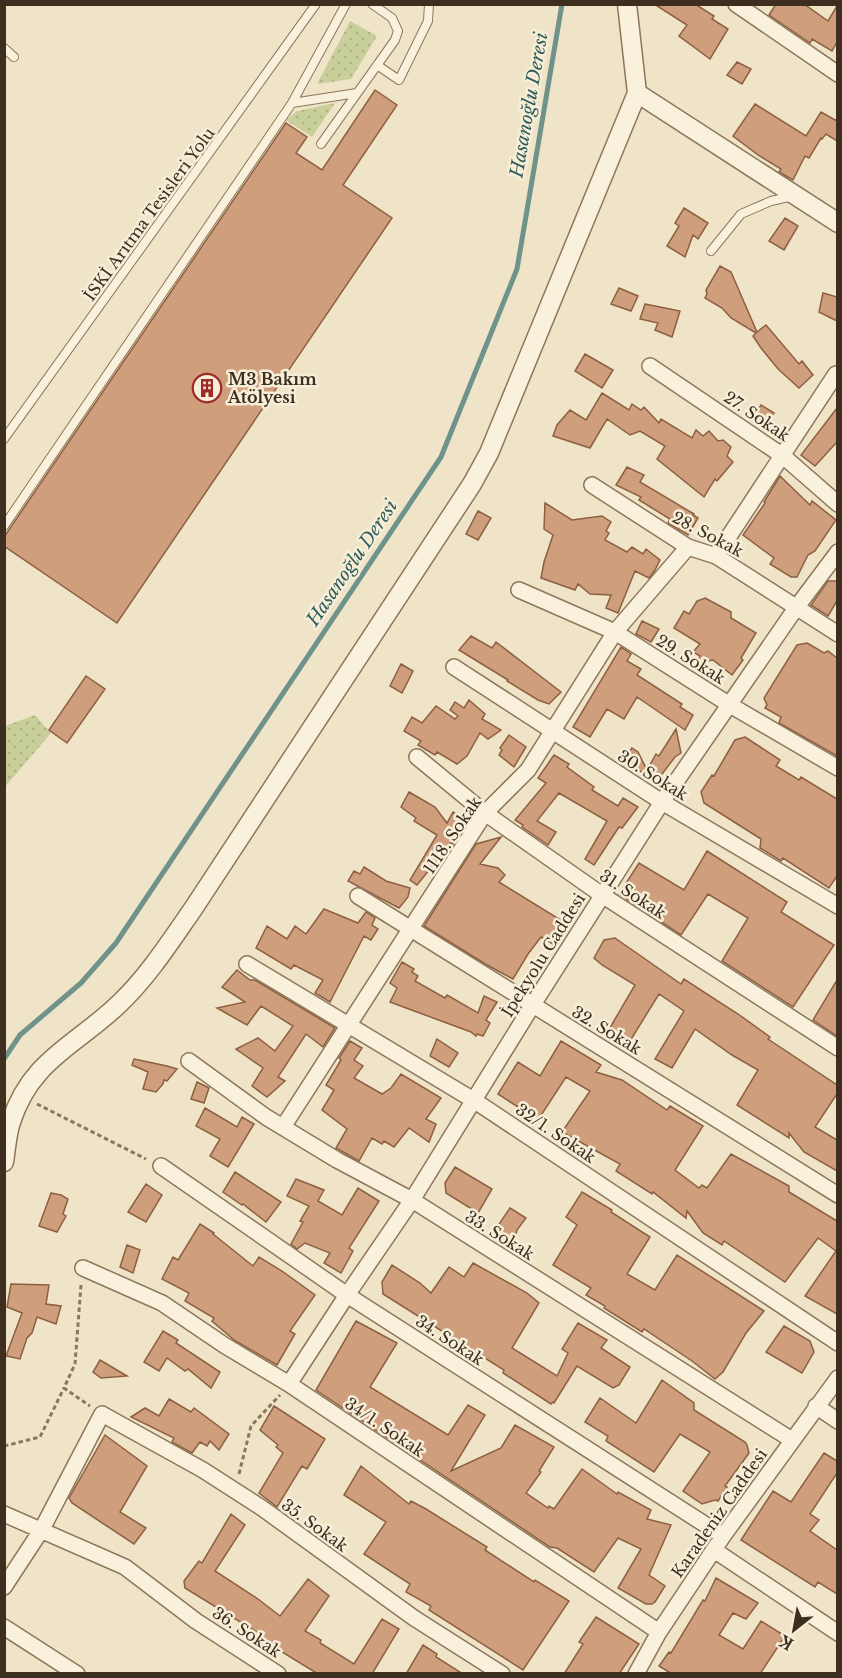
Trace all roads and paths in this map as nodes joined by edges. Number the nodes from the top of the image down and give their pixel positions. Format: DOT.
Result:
graph roads {
  1 [pos="316,4"];
  2 [pos="346,4"];
  3 [pos="372,4"];
  4 [pos="429,4"];
  5 [pos="627,4"];
  6 [pos="736,4"];
  7 [pos="4,48"];
  8 [pos="14,57"];
  9 [pos="377,65"];
  10 [pos="837,74"];
  11 [pos="357,93"];
  12 [pos="638,93"];
  13 [pos="292,103"];
  14 [pos="321,144"];
  15 [pos="795,196"];
  16 [pos="837,223"];
  17 [pos="711,251"];
  18 [pos="650,366"];
  19 [pos="836,374"];
  20 [pos="4,439"];
  21 [pos="783,456"];
  22 [pos="592,485"];
  23 [pos="837,504"];
  24 [pos="4,526"];
  25 [pos="688,547"];
  26 [pos="837,552"];
  27 [pos="716,556"];
  28 [pos="519,590"];
  29 [pos="796,608"];
  30 [pos="615,632"];
  31 [pos="837,634"];
  32 [pos="454,667"];
  33 [pos="730,705"];
  34 [pos="552,732"];
  35 [pos="417,757"];
  36 [pos="837,768"];
  37 [pos="662,802"];
  38 [pos="485,813"];
  39 [pos="358,896"];
  40 [pos="602,896"];
  41 [pos="837,906"];
  42 [pos="411,928"];
  43 [pos="247,964"];
  44 [pos="532,1006"];
  45 [pos="350,1025"];
  46 [pos="837,1048"];
  47 [pos="189,1061"];
  48 [pos="20,1096"];
  49 [pos="475,1101"];
  50 [pos="283,1127"];
  51 [pos="4,1162"];
  52 [pos="161,1166"];
  53 [pos="837,1195"];
  54 [pos="412,1200"];
  55 [pos="83,1268"];
  56 [pos="346,1295"];
  57 [pos="837,1343"];
  58 [pos="837,1378"];
  59 [pos="289,1384"];
  60 [pos="64,1388"];
  61 [pos="816,1406"];
  62 [pos="102,1414"];
  63 [pos="837,1421"];
  64 [pos="792,1440"];
  65 [pos="4,1446"];
  66 [pos="234,1490"];
  67 [pos="4,1514"];
  68 [pos="42,1529"];
  69 [pos="723,1536"];
  70 [pos="714,1550"];
  71 [pos="4,1587"];
  72 [pos="4,1627"];
  73 [pos="659,1632"];
  74 [pos="837,1633"];
  75 [pos="77,1674"];
  76 [pos="279,1674"];
  77 [pos="502,1674"];
  78 [pos="636,1674"];
  1 -- 20 [label="lane, İSKİ Arıtma Tesisleri Yolu"];
  2 -- 13 [label="lane"];
  3 -- 9 [label="lane"];
  4 -- 9 [label="lane"];
  5 -- 12 [label="street"];
  6 -- 10 [label="street"];
  7 -- 8 [label="lane"];
  9 -- 11 [label="lane"];
  11 -- 13 [label="lane"];
  11 -- 14 [label="lane"];
  12 -- 15 [label="street"];
  12 -- 48 [label="street"];
  13 -- 24 [label="lane"];
  15 -- 16 [label="street"];
  15 -- 17 [label="lane"];
  18 -- 21 [label="street, 27. Sokak"];
  19 -- 21 [label="street"];
  21 -- 23 [label="street, 27. Sokak"];
  21 -- 27 [label="street"];
  22 -- 25 [label="street, 28. Sokak"];
  25 -- 27 [label="street, 28. Sokak"];
  25 -- 30 [label="street, 1118. Sokak"];
  26 -- 29 [label="street, İpekyolu Caddesi"];
  27 -- 29 [label="street, 28. Sokak"];
  28 -- 30 [label="street, 29. Sokak"];
  29 -- 31 [label="street, 28. Sokak"];
  29 -- 33 [label="street, İpekyolu Caddesi"];
  30 -- 33 [label="street, 29. Sokak"];
  30 -- 34 [label="street, 1118. Sokak"];
  32 -- 34 [label="street, 30. Sokak"];
  33 -- 36 [label="street, 29. Sokak"];
  33 -- 37 [label="street, İpekyolu Caddesi"];
  34 -- 37 [label="street, 30. Sokak"];
  34 -- 38 [label="street, 1118. Sokak"];
  35 -- 38 [label="street, 31. Sokak"];
  37 -- 40 [label="street, İpekyolu Caddesi"];
  37 -- 41 [label="street, 30. Sokak"];
  38 -- 40 [label="street, 31. Sokak"];
  38 -- 42 [label="street, 1118. Sokak"];
  39 -- 42 [label="street, 32. Sokak"];
  40 -- 44 [label="street, İpekyolu Caddesi"];
  40 -- 46 [label="street, 31. Sokak"];
  42 -- 44 [label="street, 32. Sokak"];
  42 -- 45 [label="street, 1118. Sokak"];
  43 -- 45 [label="street, 32/1. Sokak"];
  44 -- 49 [label="street, İpekyolu Caddesi"];
  44 -- 53 [label="street, 32. Sokak"];
  45 -- 49 [label="street, 32/1. Sokak"];
  45 -- 50 [label="street, 1118. Sokak"];
  47 -- 50 [label="street, 33. Sokak"];
  48 -- 51 [label="street"];
  48 -- 52 [label="path"];
  49 -- 54 [label="street, İpekyolu Caddesi"];
  49 -- 57 [label="street, 32/1. Sokak"];
  50 -- 54 [label="street, 33. Sokak"];
  52 -- 56 [label="street, 34. Sokak"];
  54 -- 56 [label="street, İpekyolu Caddesi"];
  54 -- 64 [label="street, 33. Sokak"];
  55 -- 59 [label="street, 34/1. Sokak"];
  55 -- 60 [label="path"];
  56 -- 59 [label="street, İpekyolu Caddesi"];
  56 -- 69 [label="street, 34. Sokak"];
  58 -- 61 [label="street, Karadeniz Caddesi"];
  59 -- 66 [label="path"];
  59 -- 73 [label="street, 34/1. Sokak"];
  60 -- 62 [label="path"];
  60 -- 65 [label="path"];
  61 -- 63 [label="street"];
  61 -- 64 [label="street, Karadeniz Caddesi"];
  62 -- 66 [label="street, 35. Sokak"];
  62 -- 68 [label="street"];
  64 -- 69 [label="street, Karadeniz Caddesi"];
  66 -- 77 [label="street, 35. Sokak"];
  67 -- 68 [label="street, 36. Sokak"];
  68 -- 71 [label="street"];
  68 -- 76 [label="street, 36. Sokak"];
  69 -- 70 [label="street, Karadeniz Caddesi"];
  70 -- 73 [label="street, Karadeniz Caddesi"];
  70 -- 74 [label="street"];
  72 -- 75 [label="street"];
  73 -- 78 [label="street, Karadeniz Caddesi"];
}
